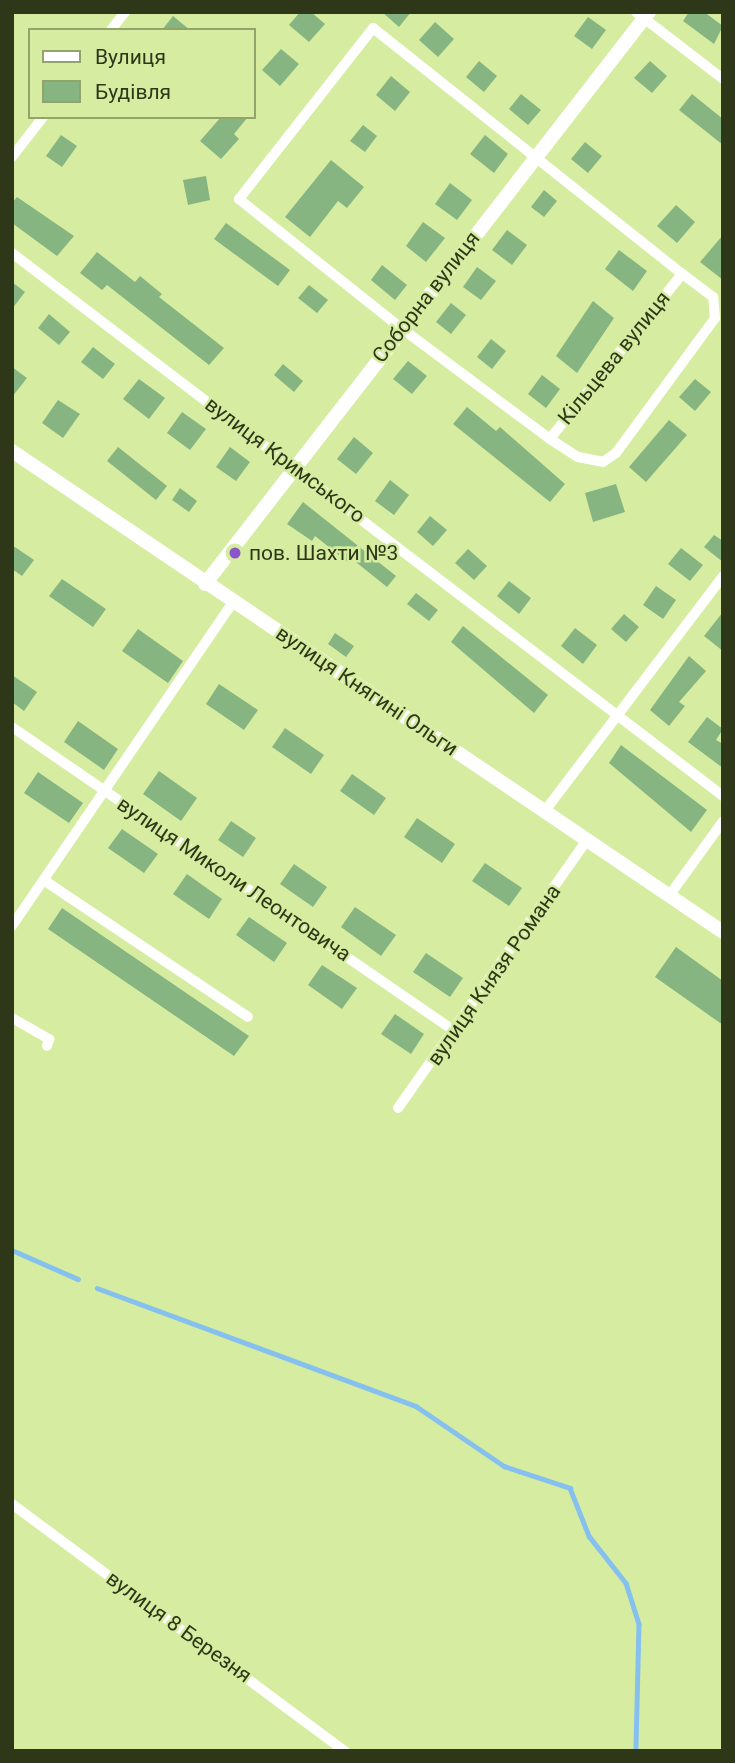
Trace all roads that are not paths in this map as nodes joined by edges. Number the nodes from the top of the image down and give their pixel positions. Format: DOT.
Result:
graph roads {
  1 [pos="125,12"];
  2 [pos="643,15"];
  3 [pos="113,28"];
  4 [pos="723,79"];
  5 [pos="41,119"];
  6 [pos="12,157"];
  7 [pos="533,158"];
  8 [pos="12,253"];
  9 [pos="682,274"];
  10 [pos="401,328"];
  11 [pos="550,439"];
  12 [pos="12,451"];
  13 [pos="296,467"];
  14 [pos="723,576"];
  15 [pos="205,584"];
  16 [pos="233,600"];
  17 [pos="614,715"];
  18 [pos="12,727"];
  19 [pos="105,790"];
  20 [pos="723,796"];
  21 [pos="544,812"];
  22 [pos="723,821"];
  23 [pos="587,840"];
  24 [pos="45,881"];
  25 [pos="669,896"];
  26 [pos="12,926"];
  27 [pos="723,932"];
  28 [pos="248,1017"];
  29 [pos="12,1018"];
  30 [pos="456,1032"];
  31 [pos="47,1046"];
  32 [pos="398,1108"];
  33 [pos="12,1504"];
  34 [pos="345,1751"];
  1 -- 3 [label="street"];
  2 -- 4 [label="street"];
  2 -- 7 [label="street, Соборна вулиця"];
  5 -- 6 [label="street"];
  7 -- 9 [label="street, Кільцева вулиця"];
  7 -- 10 [label="street, Соборна вулиця"];
  7 -- 10 [label="street, Кільцева вулиця"];
  8 -- 13 [label="street, вулиця Кримського"];
  9 -- 11 [label="street, Кільцева вулиця"];
  9 -- 11 [label="street"];
  10 -- 11 [label="street, Кільцева вулиця"];
  10 -- 13 [label="street, Соборна вулиця"];
  12 -- 15 [label="street, вулиця Княгині Ольги"];
  13 -- 15 [label="street, Соборна вулиця"];
  13 -- 17 [label="street, вулиця Кримського"];
  14 -- 17 [label="street"];
  15 -- 16 [label="street, вулиця Княгині Ольги"];
  16 -- 19 [label="street"];
  16 -- 21 [label="street, вулиця Княгині Ольги"];
  17 -- 20 [label="street, вулиця Кримського"];
  17 -- 21 [label="street"];
  18 -- 19 [label="street, вулиця Миколи Леонтовича"];
  19 -- 24 [label="street"];
  19 -- 30 [label="street, вулиця Миколи Леонтовича"];
  21 -- 23 [label="street, вулиця Княгині Ольги"];
  22 -- 25 [label="street"];
  23 -- 25 [label="street, вулиця Княгині Ольги"];
  23 -- 30 [label="street, вулиця Князя Романа"];
  24 -- 26 [label="street"];
  24 -- 28 [label="street"];
  25 -- 27 [label="street, вулиця Княгині Ольги"];
  29 -- 31 [label="street"];
  30 -- 32 [label="street, вулиця Князя Романа"];
  33 -- 34 [label="street, вулиця 8 Березня"];
}
